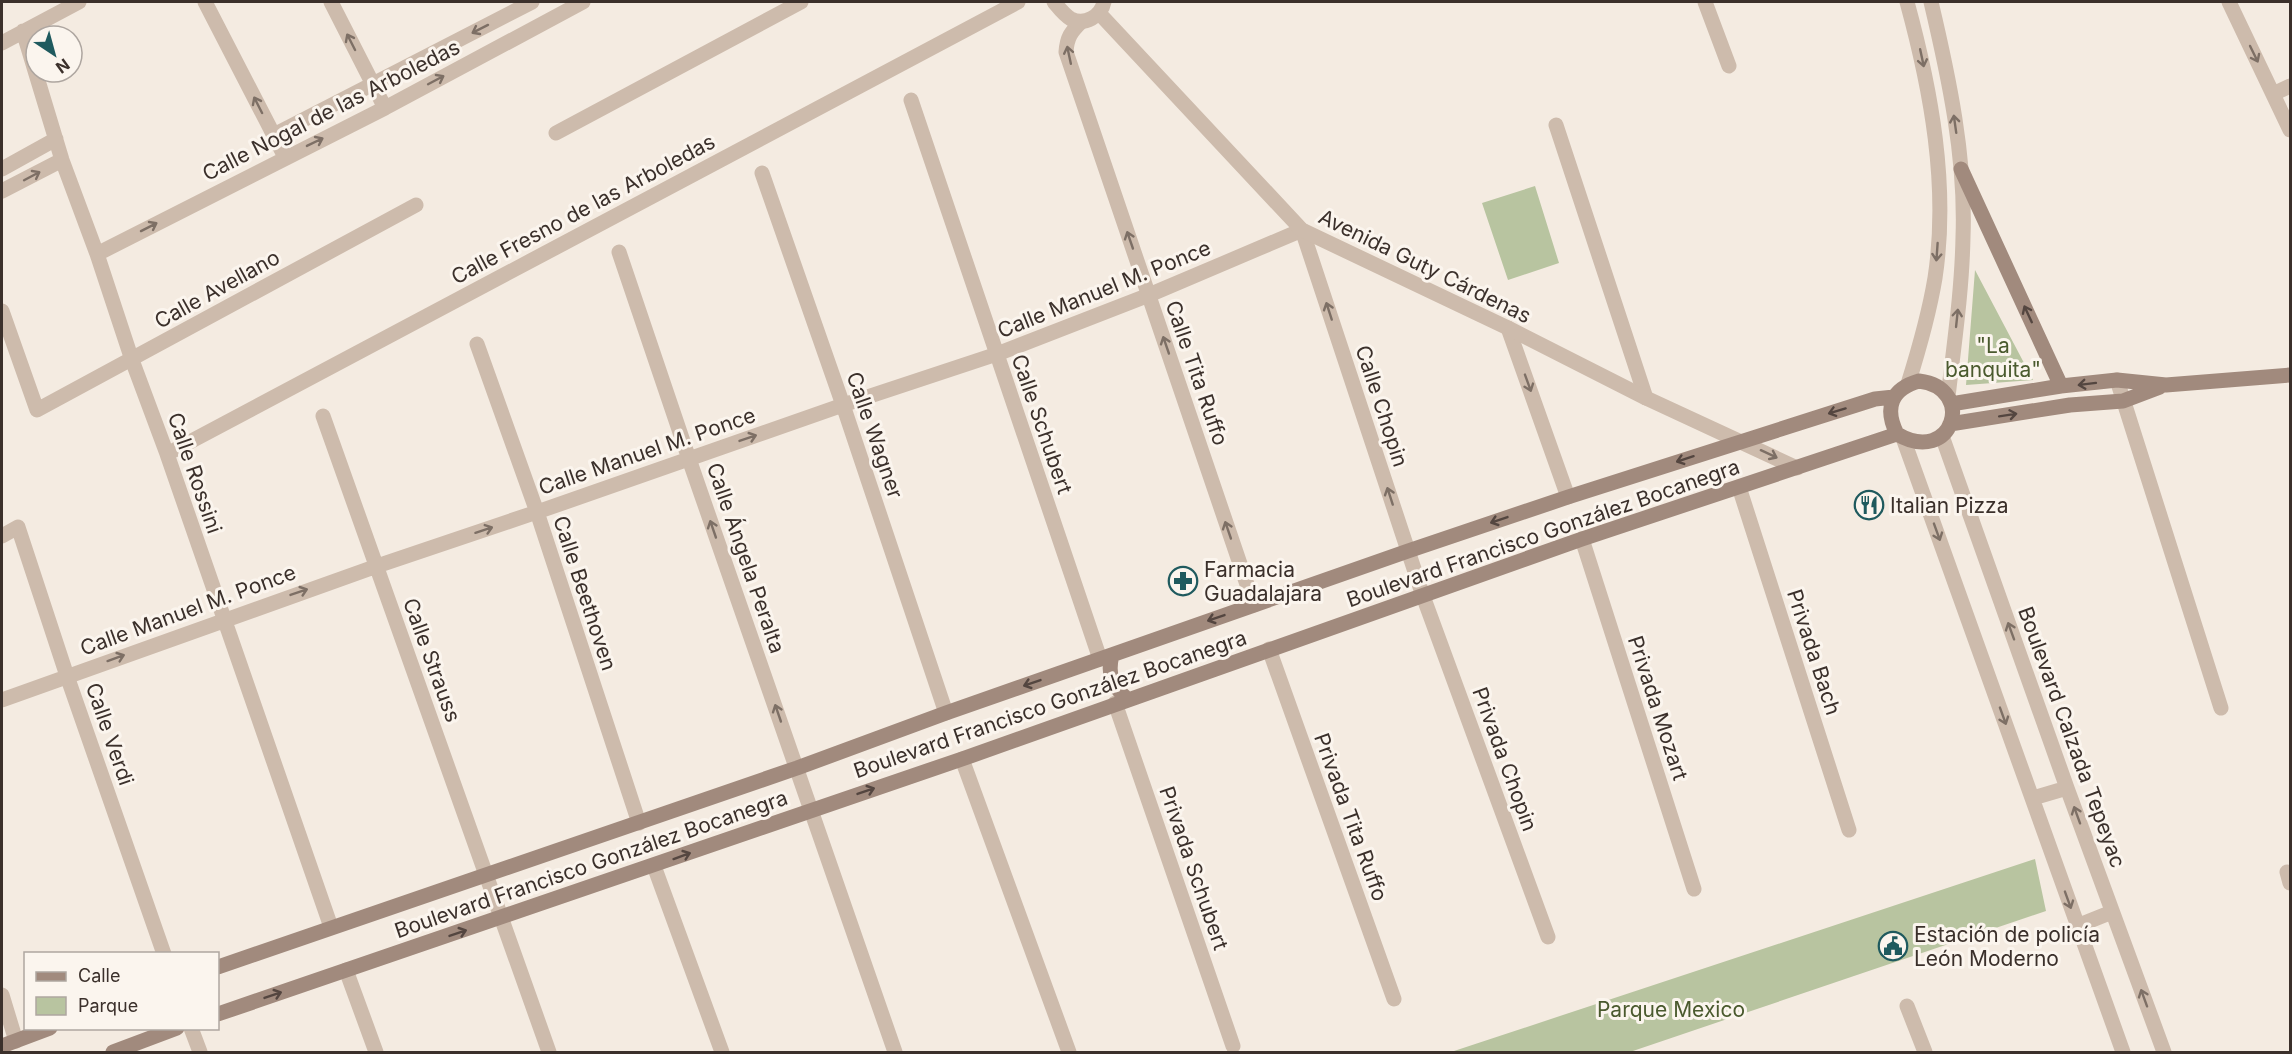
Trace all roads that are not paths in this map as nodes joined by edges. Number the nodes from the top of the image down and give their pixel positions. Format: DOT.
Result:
graph roads {
  1 [pos="79,2"];
  2 [pos="205,2"];
  3 [pos="331,2"];
  4 [pos="532,2"];
  5 [pos="583,2"];
  6 [pos="801,2"];
  7 [pos="1018,2"];
  8 [pos="1054,2"];
  9 [pos="1705,2"];
  10 [pos="1907,2"];
  11 [pos="1930,2"];
  12 [pos="2229,2"];
  13 [pos="1102,7"];
  14 [pos="1081,22"];
  15 [pos="23,31"];
  16 [pos="2,43"];
  17 [pos="1729,66"];
  18 [pos="372,83"];
  19 [pos="2290,86"];
  20 [pos="2273,94"];
  21 [pos="911,100"];
  22 [pos="385,108"];
  23 [pos="1556,125"];
  24 [pos="2290,130"];
  25 [pos="556,133"];
  26 [pos="274,135"];
  27 [pos="56,139"];
  28 [pos="285,157"];
  29 [pos="62,160"];
  30 [pos="2,169"];
  31 [pos="1961,169"];
  32 [pos="762,173"];
  33 [pos="2,191"];
  34 [pos="416,205"];
  35 [pos="1302,230"];
  36 [pos="619,252"];
  37 [pos="97,254"];
  38 [pos="1149,295"];
  39 [pos="2,311"];
  40 [pos="1508,328"];
  41 [pos="477,344"];
  42 [pos="997,354"];
  43 [pos="132,360"];
  44 [pos="2290,375"];
  45 [pos="2117,380"];
  46 [pos="1908,384"];
  47 [pos="2166,385"];
  48 [pos="2061,386"];
  49 [pos="1894,397"];
  50 [pos="1646,398"];
  51 [pos="1950,400"];
  52 [pos="2123,401"];
  53 [pos="843,405"];
  54 [pos="323,416"];
  55 [pos="1946,430"];
  56 [pos="1900,436"];
  57 [pos="1740,441"];
  58 [pos="167,454"];
  59 [pos="689,459"];
  60 [pos="1797,468"];
  61 [pos="1739,487"];
  62 [pos="1568,497"];
  63 [pos="537,512"];
  64 [pos="2,536"];
  65 [pos="1582,539"];
  66 [pos="1408,552"];
  67 [pos="376,566"];
  68 [pos="1423,596"];
  69 [pos="1254,605"];
  70 [pos="223,619"];
  71 [pos="1269,649"];
  72 [pos="1106,657"];
  73 [pos="67,676"];
  74 [pos="3,694"];
  75 [pos="1121,701"];
  76 [pos="2220,708"];
  77 [pos="946,713"];
  78 [pos="962,759"];
  79 [pos="797,768"];
  80 [pos="2067,788"];
  81 [pos="2033,798"];
  82 [pos="811,810"];
  83 [pos="639,823"];
  84 [pos="1848,830"];
  85 [pos="654,866"];
  86 [pos="486,875"];
  87 [pos="1694,889"];
  88 [pos="2112,912"];
  89 [pos="501,918"];
  90 [pos="2077,926"];
  91 [pos="331,927"];
  92 [pos="1548,937"];
  93 [pos="163,952"];
  94 [pos="219,967"];
  95 [pos="346,970"];
  96 [pos="2,994"];
  97 [pos="1394,999"];
  98 [pos="1907,1006"];
  99 [pos="219,1014"];
  100 [pos="47,1030"];
  101 [pos="174,1030"];
  102 [pos="191,1030"];
  103 [pos="9,1044"];
  104 [pos="1233,1046"];
  105 [pos="113,1053"];
  106 [pos="200,1053"];
  107 [pos="376,1053"];
  108 [pos="549,1053"];
  109 [pos="722,1053"];
  110 [pos="895,1053"];
  111 [pos="1070,1053"];
  112 [pos="1925,1053"];
  113 [pos="2123,1053"];
  114 [pos="2164,1053"];
  1 -- 15 [label="street"];
  26 -- 2 [label="street, one-way"];
  18 -- 3 [label="street, one-way"];
  4 -- 18 [label="street, Calle Nogal de las Arboledas, one-way"];
  22 -- 5 [label="street, Calle Nogal de las Arboledas, one-way"];
  6 -- 25 [label="street"];
  7 -- 58 [label="street, Calle Fresno de las Arboledas"];
  8 -- 14 [label="street"];
  9 -- 17 [label="street"];
  10 -- 46 [label="street, one-way"];
  31 -- 11 [label="street, one-way"];
  12 -- 20 [label="street, one-way"];
  13 -- 14 [label="street, Avenida Guty Cárdenas"];
  13 -- 35 [label="street, Avenida Guty Cárdenas"];
  38 -- 14 [label="street, Calle Tita Ruffo, one-way"];
  15 -- 16 [label="street"];
  15 -- 27 [label="street, Calle Rossini"];
  18 -- 22 [label="street"];
  18 -- 26 [label="street, Calle Nogal de las Arboledas"];
  19 -- 20 [label="street"];
  20 -- 24 [label="street"];
  21 -- 42 [label="street, Calle Schubert"];
  28 -- 22 [label="street, Calle Nogal de las Arboledas, one-way"];
  23 -- 50 [label="street"];
  26 -- 28 [label="street"];
  27 -- 29 [label="street, Calle Rossini"];
  27 -- 30 [label="street"];
  37 -- 28 [label="street, Calle Nogal de las Arboledas, one-way"];
  33 -- 29 [label="street, one-way"];
  29 -- 37 [label="street, Calle Rossini"];
  48 -- 31 [label="main road, one-way"];
  51 -- 31 [label="street, one-way"];
  32 -- 53 [label="street, Calle Wagner"];
  34 -- 43 [label="street, Calle Avellano"];
  35 -- 38 [label="street, Calle Manuel M. Ponce"];
  35 -- 40 [label="street, Avenida Guty Cárdenas"];
  66 -- 35 [label="street, Calle Chopin, one-way"];
  36 -- 59 [label="street, Calle Ángela Peralta"];
  37 -- 43 [label="street, Calle Rossini"];
  38 -- 42 [label="street, Calle Manuel M. Ponce"];
  69 -- 38 [label="street, Calle Tita Ruffo, one-way"];
  39 -- 43 [label="street, Calle Avellano"];
  40 -- 50 [label="street, Avenida Guty Cárdenas"];
  40 -- 62 [label="street, one-way"];
  41 -- 63 [label="street, Calle Beethoven"];
  42 -- 53 [label="street, Calle Manuel M. Ponce"];
  42 -- 72 [label="street, Calle Schubert"];
  43 -- 58 [label="street, Calle Rossini"];
  44 -- 47 [label="main road"];
  45 -- 47 [label="main road"];
  45 -- 48 [label="main road, one-way"];
  45 -- 52 [label="street"];
  46 -- 49 [label="main road"];
  46 -- 51 [label="main road"];
  47 -- 52 [label="main road"];
  48 -- 51 [label="main road"];
  49 -- 56 [label="main road"];
  49 -- 57 [label="main road, Boulevard Francisco González Bocanegra, one-way"];
  50 -- 57 [label="street, Avenida Guty Cárdenas"];
  51 -- 55 [label="main road"];
  55 -- 52 [label="main road, one-way"];
  52 -- 76 [label="street"];
  59 -- 53 [label="street, Calle Manuel M. Ponce, one-way"];
  53 -- 77 [label="street, Calle Wagner"];
  54 -- 67 [label="street, Calle Strauss"];
  55 -- 56 [label="main road"];
  80 -- 55 [label="street, Boulevard Calzada Tepeyac, one-way"];
  56 -- 60 [label="main road, Boulevard Francisco González Bocanegra"];
  56 -- 81 [label="street, one-way"];
  57 -- 60 [label="street, Avenida Guty Cárdenas, one-way"];
  57 -- 62 [label="main road, Boulevard Francisco González Bocanegra, one-way"];
  58 -- 70 [label="street, Calle Rossini"];
  59 -- 63 [label="street, Calle Manuel M. Ponce"];
  79 -- 59 [label="street, Calle Ángela Peralta, one-way"];
  60 -- 61 [label="main road, Boulevard Francisco González Bocanegra"];
  61 -- 65 [label="main road, Boulevard Francisco González Bocanegra"];
  61 -- 84 [label="street, Privada Bach"];
  62 -- 66 [label="main road, Boulevard Francisco González Bocanegra, one-way"];
  67 -- 63 [label="street, Calle Manuel M. Ponce, one-way"];
  63 -- 83 [label="street, Calle Beethoven"];
  64 -- 73 [label="street, Calle Verdi"];
  65 -- 68 [label="main road, Boulevard Francisco González Bocanegra"];
  65 -- 87 [label="street, Privada Mozart"];
  66 -- 68 [label="street, Calle Chopin"];
  66 -- 69 [label="main road, Boulevard Francisco González Bocanegra"];
  70 -- 67 [label="street, Calle Manuel M. Ponce, one-way"];
  67 -- 86 [label="street, Calle Strauss"];
  68 -- 71 [label="main road, Boulevard Francisco González Bocanegra"];
  68 -- 92 [label="street, Privada Chopin"];
  69 -- 72 [label="main road, Boulevard Francisco González Bocanegra, one-way"];
  73 -- 70 [label="street, Calle Manuel M. Ponce, one-way"];
  70 -- 91 [label="street, Calle Rossini"];
  71 -- 75 [label="main road, Boulevard Francisco González Bocanegra"];
  71 -- 97 [label="street, Privada Tita Ruffo"];
  72 -- 75 [label="main road"];
  72 -- 77 [label="main road, Boulevard Francisco González Bocanegra, one-way"];
  73 -- 74 [label="street, Calle Manuel M. Ponce"];
  73 -- 93 [label="street, Calle Verdi"];
  75 -- 78 [label="main road, Boulevard Francisco González Bocanegra"];
  75 -- 104 [label="street, Privada Schubert"];
  77 -- 79 [label="main road, Boulevard Francisco González Bocanegra"];
  82 -- 78 [label="main road, Boulevard Francisco González Bocanegra, one-way"];
  78 -- 111 [label="street"];
  79 -- 82 [label="street, Calle Ángela Peralta"];
  79 -- 83 [label="main road, Boulevard Francisco González Bocanegra"];
  80 -- 81 [label="street"];
  88 -- 80 [label="street, Boulevard Calzada Tepeyac, one-way"];
  81 -- 90 [label="street, one-way"];
  85 -- 82 [label="main road, Boulevard Francisco González Bocanegra, one-way"];
  82 -- 110 [label="street, Calle Ángela Peralta"];
  83 -- 86 [label="main road, Boulevard Francisco González Bocanegra"];
  85 -- 89 [label="main road, Boulevard Francisco González Bocanegra"];
  85 -- 109 [label="street"];
  86 -- 89 [label="street, Calle Strauss"];
  86 -- 91 [label="main road, Boulevard Francisco González Bocanegra"];
  88 -- 90 [label="street"];
  114 -- 88 [label="street, Boulevard Calzada Tepeyac, one-way"];
  95 -- 89 [label="main road, Boulevard Francisco González Bocanegra, one-way"];
  89 -- 108 [label="street, Calle Strauss"];
  90 -- 113 [label="street"];
  91 -- 94 [label="main road, Boulevard Francisco González Bocanegra"];
  99 -- 95 [label="main road, Boulevard Francisco González Bocanegra, one-way"];
  95 -- 107 [label="street"];
  96 -- 103 [label="street"];
  98 -- 112 [label="street"];
  100 -- 103 [label="main road"];
  101 -- 105 [label="main road"];
  102 -- 106 [label="street"];
}
